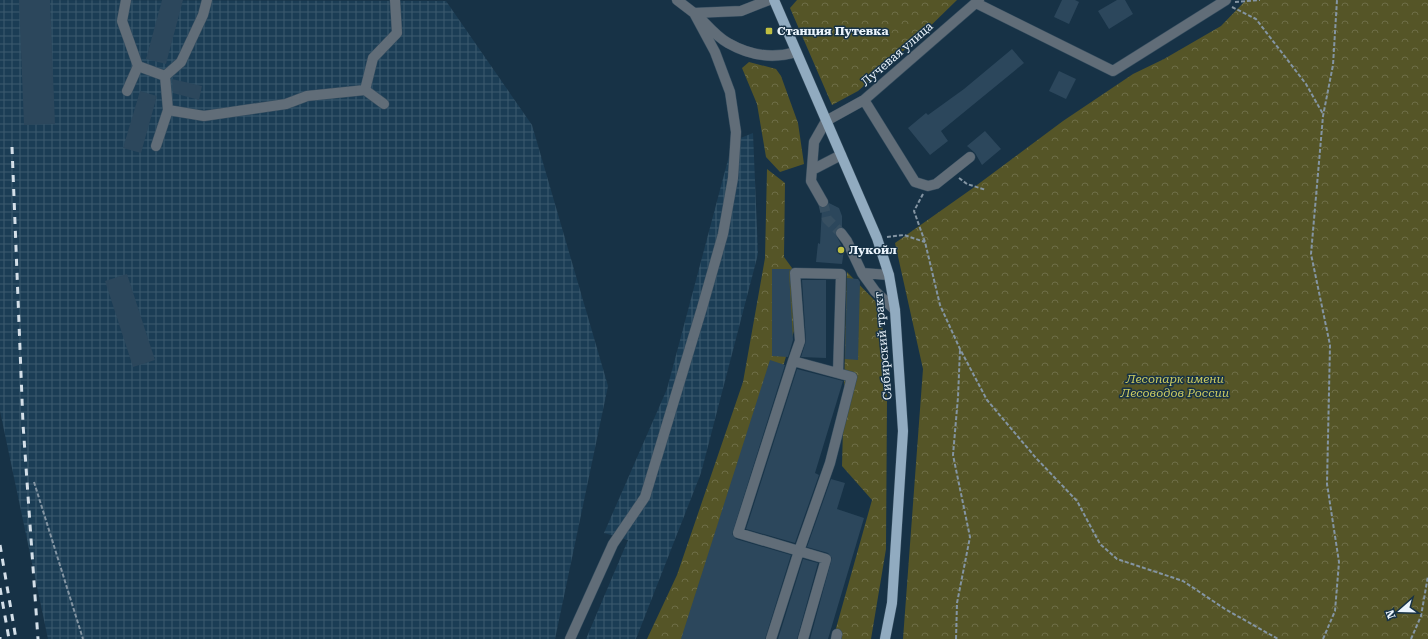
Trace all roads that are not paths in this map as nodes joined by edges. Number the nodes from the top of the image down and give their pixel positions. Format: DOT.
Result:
graph roads {
  1 [pos="126,0"];
  2 [pos="207,0"];
  3 [pos="395,0"];
  4 [pos="677,0"];
  5 [pos="769,0"];
  6 [pos="774,0"];
  7 [pos="978,1"];
  8 [pos="1225,1"];
  9 [pos="694,13"];
  10 [pos="796,52"];
  11 [pos="138,66"];
  12 [pos="165,76"];
  13 [pos="365,90"];
  14 [pos="127,91"];
  15 [pos="864,100"];
  16 [pos="384,104"];
  17 [pos="168,110"];
  18 [pos="826,121"];
  19 [pos="156,146"];
  20 [pos="841,155"];
  21 [pos="970,157"];
  22 [pos="812,170"];
  23 [pos="823,202"];
  24 [pos="841,233"];
  25 [pos="862,273"];
  26 [pos="889,275"];
  27 [pos="895,310"];
  28 [pos="793,361"];
  29 [pos="838,373"];
  30 [pos="799,551"];
  31 [pos="570,639"];
  32 [pos="772,639"];
  33 [pos="802,639"];
  34 [pos="885,639"];
  1 -- 11 [label="street"];
  2 -- 12 [label="street"];
  3 -- 13 [label="street"];
  4 -- 9 [label="street"];
  5 -- 9 [label="street"];
  6 -- 10 [label="main road, Сибирский тракт"];
  7 -- 8 [label="street"];
  7 -- 15 [label="street, Лучевая улица"];
  9 -- 10 [label="street"];
  9 -- 31 [label="street"];
  10 -- 18 [label="main road, Сибирский тракт"];
  11 -- 12 [label="street"];
  11 -- 14 [label="street"];
  12 -- 17 [label="street"];
  13 -- 16 [label="street"];
  13 -- 17 [label="street"];
  15 -- 18 [label="street, Лучевая улица"];
  15 -- 21 [label="street"];
  17 -- 19 [label="street"];
  18 -- 20 [label="main road, Сибирский тракт"];
  18 -- 22 [label="street"];
  20 -- 22 [label="street"];
  20 -- 26 [label="main road, Сибирский тракт"];
  22 -- 23 [label="street"];
  24 -- 25 [label="street"];
  25 -- 26 [label="street"];
  25 -- 27 [label="street"];
  26 -- 27 [label="main road, Сибирский тракт"];
  27 -- 34 [label="main road, Сибирский тракт"];
  28 -- 29 [label="street"];
  28 -- 29 [label="street"];
  28 -- 30 [label="street"];
  29 -- 30 [label="street"];
  30 -- 32 [label="street"];
  30 -- 33 [label="street"];
}
